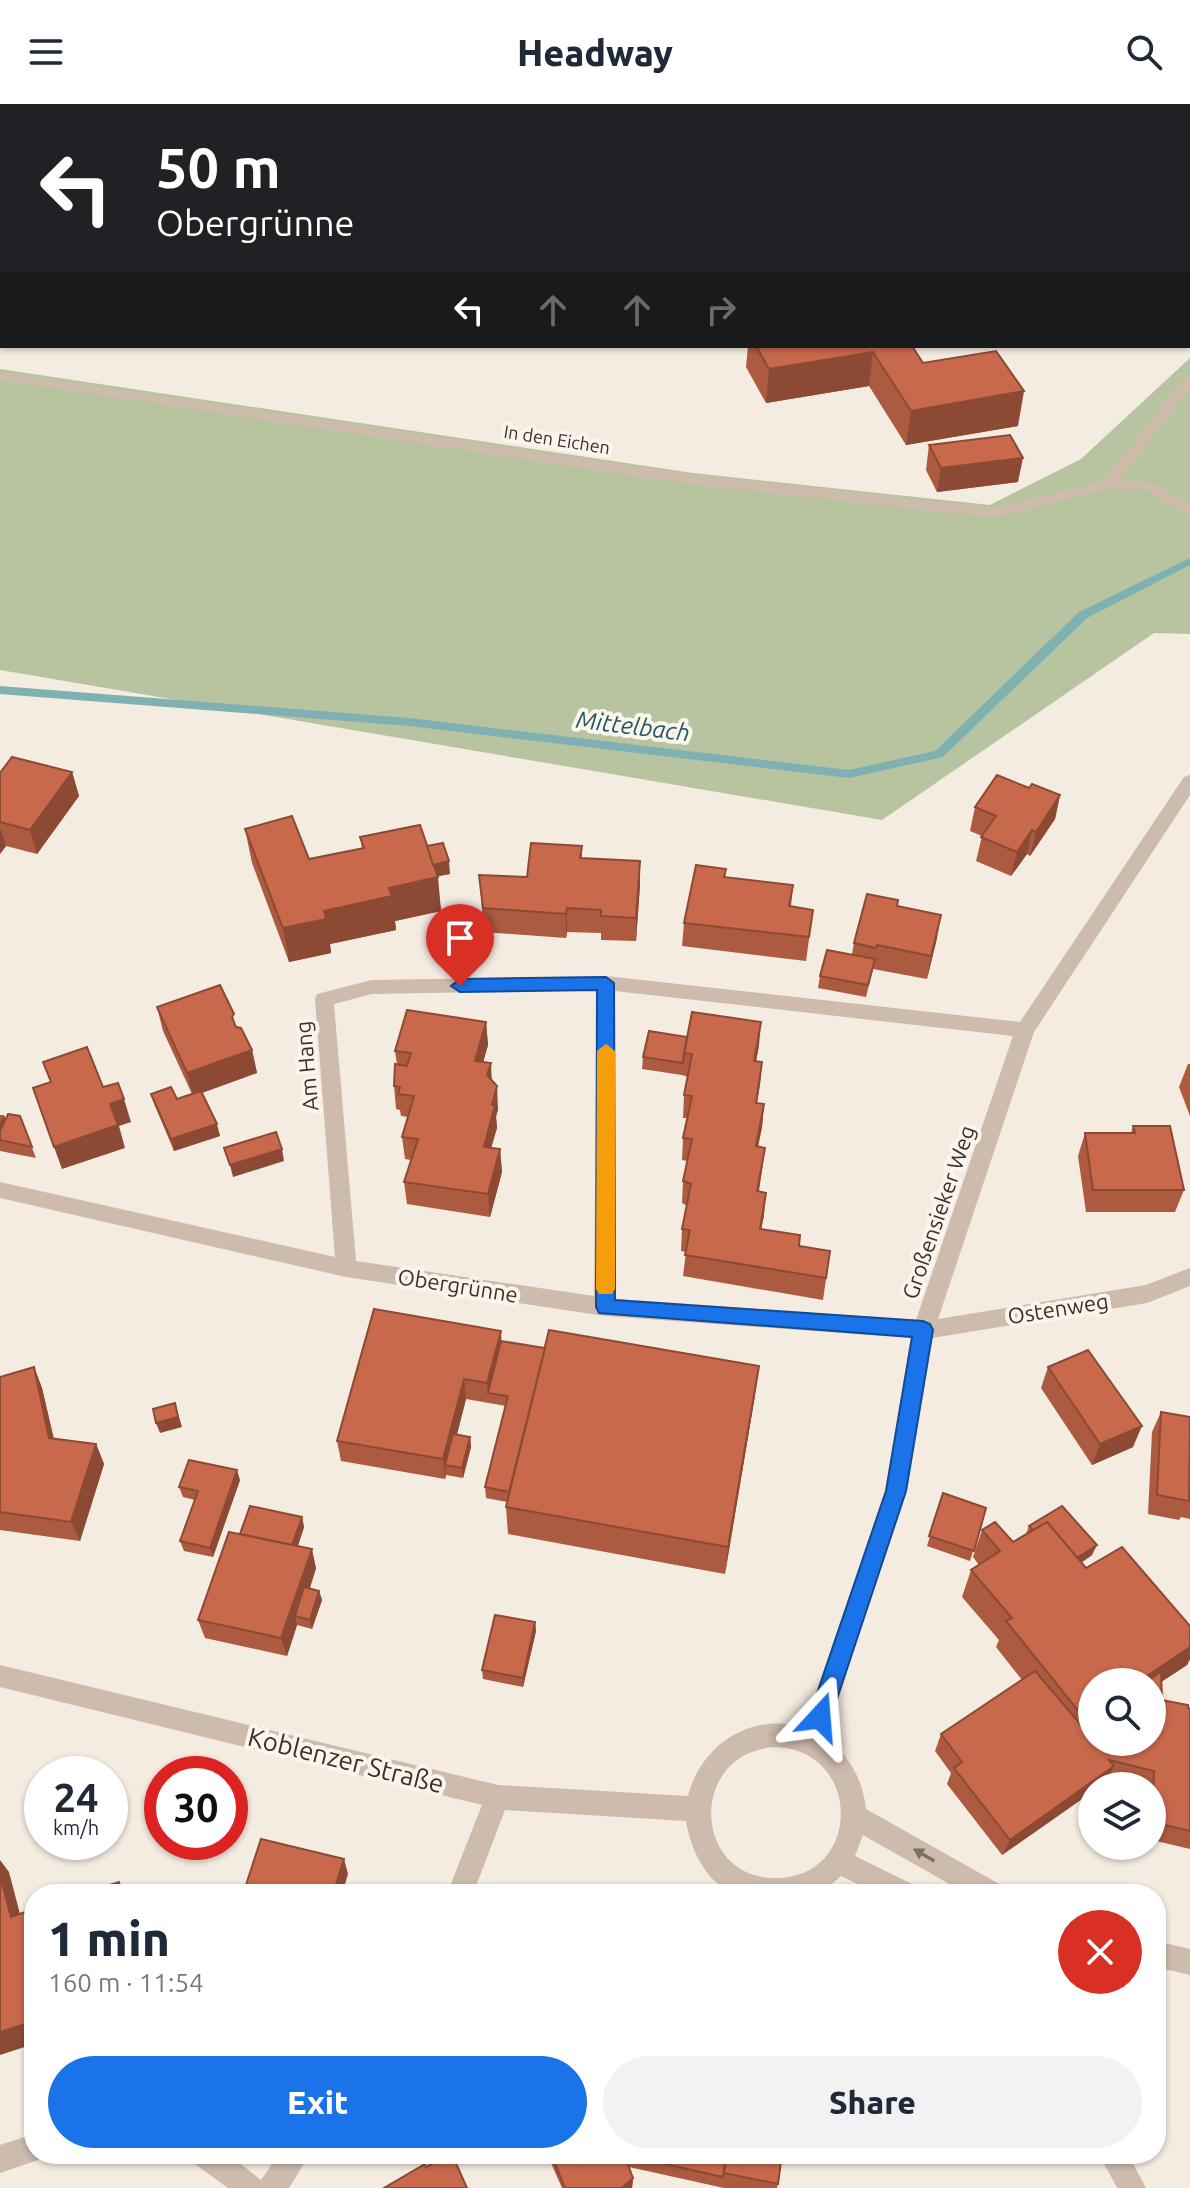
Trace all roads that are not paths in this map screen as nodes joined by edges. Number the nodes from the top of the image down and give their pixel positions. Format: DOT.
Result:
graph roads {
  1 [pos="0,376"];
  2 [pos="1190,379"];
  3 [pos="1108,484"];
  4 [pos="1190,511"];
  5 [pos="1190,781"];
  6 [pos="606,983"];
  7 [pos="1025,1030"];
  8 [pos="0,1190"];
  9 [pos="346,1268"];
  10 [pos="1190,1277"];
  11 [pos="605,1307"];
  12 [pos="923,1330"];
  13 [pos="0,1676"];
  14 [pos="810,1745"];
  15 [pos="498,1797"];
  16 [pos="697,1809"];
  17 [pos="854,1816"];
  18 [pos="841,1862"];
  19 [pos="464,1884"];
  20 [pos="747,1884"];
  21 [pos="812,1884"];
  22 [pos="885,1884"];
  23 [pos="974,1884"];
  24 [pos="1166,1956"];
  25 [pos="1190,1962"];
  26 [pos="24,2151"];
  27 [pos="0,2159"];
  28 [pos="219,2164"];
  29 [pos="289,2164"];
  30 [pos="1119,2164"];
  31 [pos="251,2188"];
  32 [pos="272,2188"];
  33 [pos="1132,2188"];
  1 -- 3 [label="street, In den Eichen"];
  2 -- 3 [label="street"];
  3 -- 4 [label="street, In den Eichen"];
  5 -- 7 [label="street, Großensieker Weg"];
  6 -- 7 [label="street, Am Hang"];
  6 -- 9 [label="street, Am Hang"];
  6 -- 11 [label="street"];
  7 -- 12 [label="street, Großensieker Weg"];
  8 -- 9 [label="street, Obergrünne"];
  9 -- 11 [label="street, Obergrünne"];
  10 -- 12 [label="street, Ostenweg"];
  11 -- 12 [label="street, Obergrünne"];
  12 -- 14 [label="street, Großensieker Weg"];
  13 -- 15 [label="street, Koblenzer Straße"];
  14 -- 16 [label="street"];
  14 -- 17 [label="street"];
  15 -- 16 [label="street, Koblenzer Straße"];
  15 -- 19 [label="street"];
  16 -- 20 [label="street"];
  17 -- 18 [label="street"];
  23 -- 17 [label="street, one-way"];
  18 -- 21 [label="street"];
  18 -- 22 [label="street"];
  24 -- 25 [label="street"];
  26 -- 27 [label="street"];
  28 -- 31 [label="street"];
  29 -- 32 [label="street"];
  30 -- 33 [label="street"];
}
